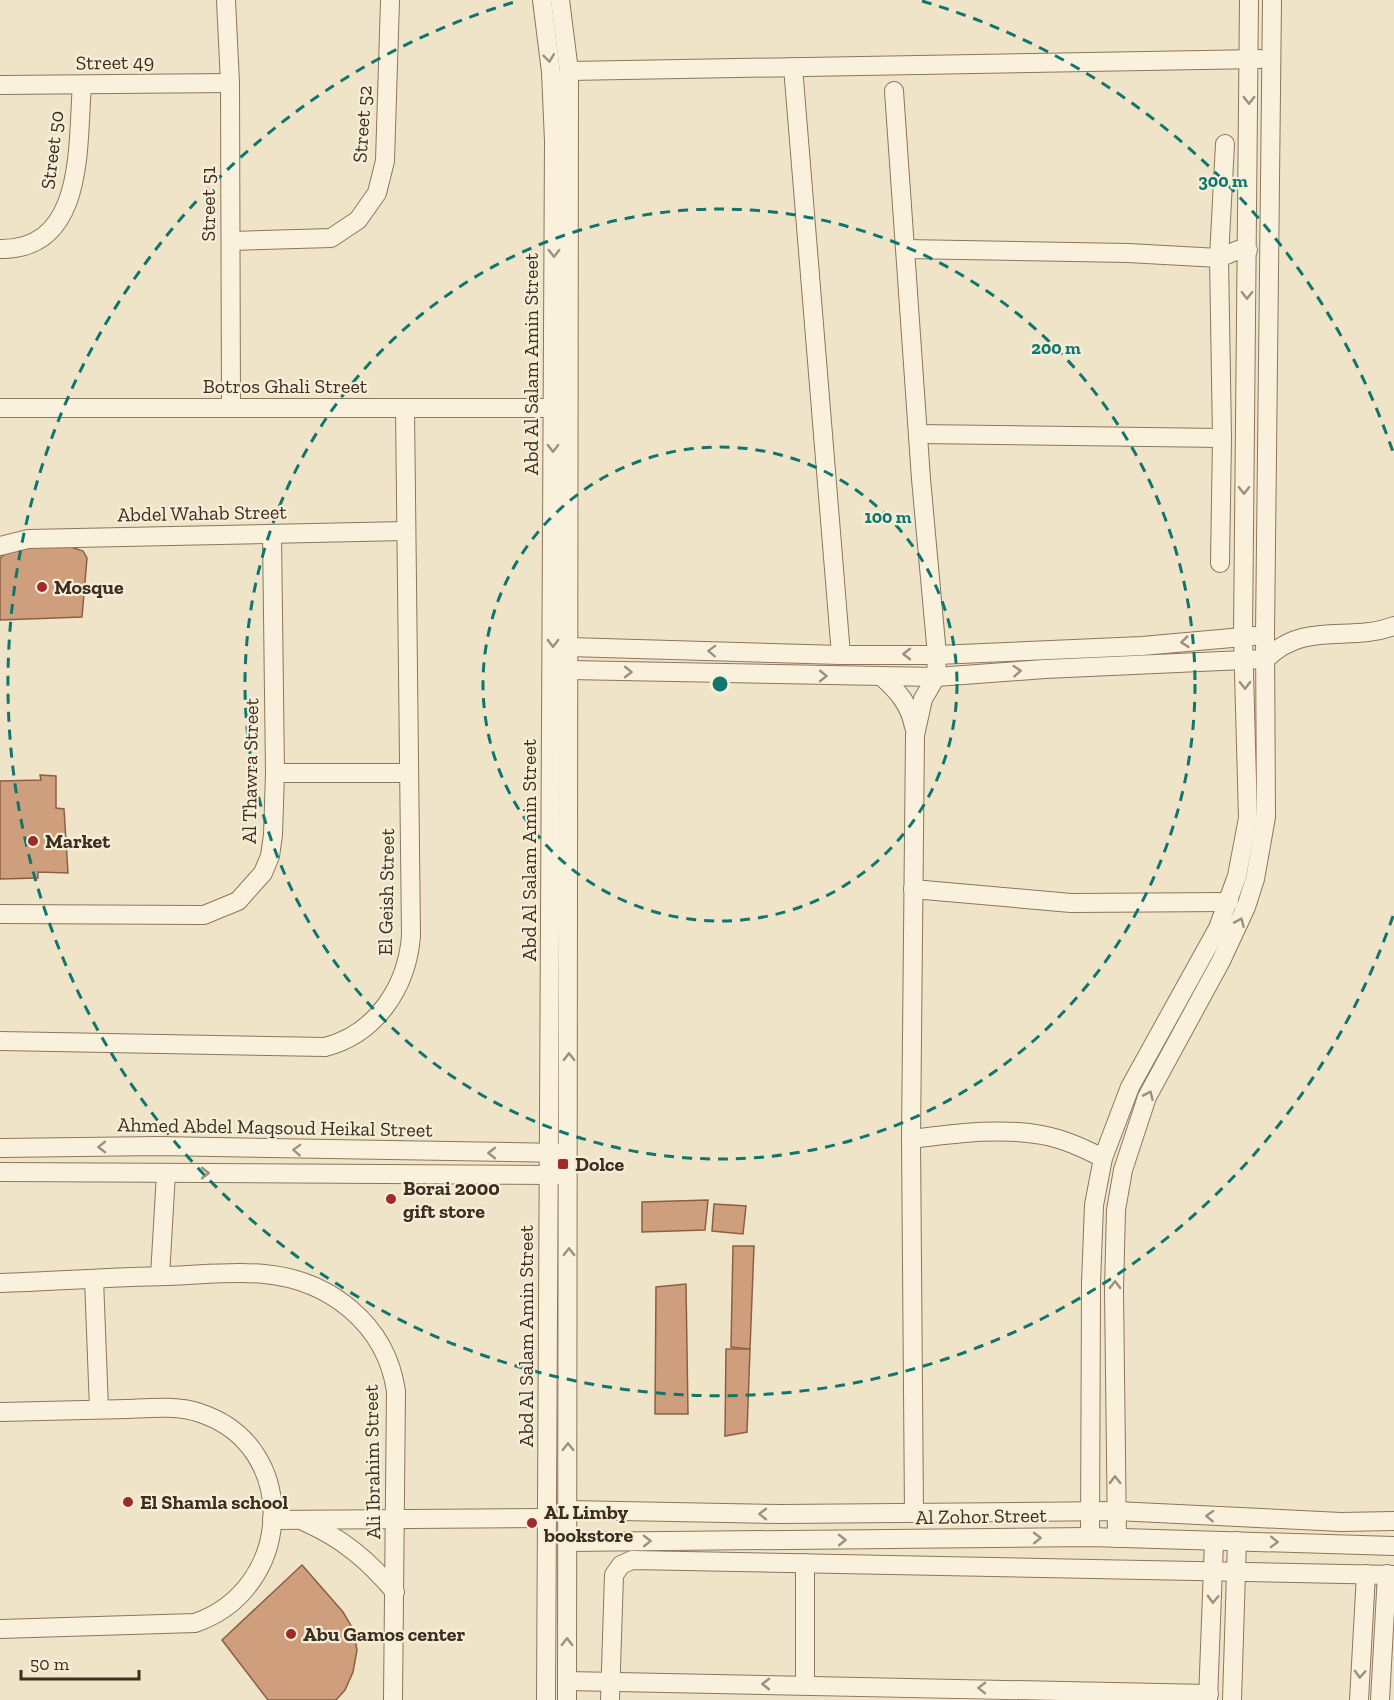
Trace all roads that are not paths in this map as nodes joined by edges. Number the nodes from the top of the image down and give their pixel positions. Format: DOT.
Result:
graph roads {
  1 [pos="226,0"];
  2 [pos="390,0"];
  3 [pos="542,0"];
  4 [pos="560,0"];
  5 [pos="1249,0"];
  6 [pos="1272,0"];
  7 [pos="1271,58"];
  8 [pos="1249,59"];
  9 [pos="793,67"];
  10 [pos="568,71"];
  11 [pos="230,82"];
  12 [pos="0,85"];
  13 [pos="82,85"];
  14 [pos="894,91"];
  15 [pos="1225,144"];
  16 [pos="231,241"];
  17 [pos="0,249"];
  18 [pos="905,249"];
  19 [pos="1248,250"];
  20 [pos="1219,258"];
  21 [pos="1248,270"];
  22 [pos="0,408"];
  23 [pos="231,408"];
  24 [pos="405,408"];
  25 [pos="561,408"];
  26 [pos="918,434"];
  27 [pos="1222,438"];
  28 [pos="406,531"];
  29 [pos="272,534"];
  30 [pos="0,546"];
  31 [pos="1220,563"];
  32 [pos="1394,626"];
  33 [pos="1265,635"];
  34 [pos="1243,636"];
  35 [pos="1281,644"];
  36 [pos="569,647"];
  37 [pos="841,655"];
  38 [pos="937,655"];
  39 [pos="1245,659"];
  40 [pos="1266,659"];
  41 [pos="569,670"];
  42 [pos="882,677"];
  43 [pos="936,677"];
  44 [pos="915,735"];
  45 [pos="275,773"];
  46 [pos="408,773"];
  47 [pos="913,888"];
  48 [pos="1229,902"];
  49 [pos="0,914"];
  50 [pos="0,1041"];
  51 [pos="911,1139"];
  52 [pos="0,1148"];
  53 [pos="550,1153"];
  54 [pos="569,1153"];
  55 [pos="1103,1158"];
  56 [pos="0,1172"];
  57 [pos="166,1173"];
  58 [pos="550,1175"];
  59 [pos="569,1175"];
  60 [pos="160,1276"];
  61 [pos="94,1279"];
  62 [pos="0,1283"];
  63 [pos="99,1409"];
  64 [pos="0,1412"];
  65 [pos="568,1510"];
  66 [pos="1116,1511"];
  67 [pos="1090,1512"];
  68 [pos="914,1513"];
  69 [pos="548,1518"];
  70 [pos="272,1520"];
  71 [pos="300,1520"];
  72 [pos="396,1520"];
  73 [pos="1394,1521"];
  74 [pos="1090,1538"];
  75 [pos="1117,1538"];
  76 [pos="1214,1541"];
  77 [pos="1237,1541"];
  78 [pos="568,1542"];
  79 [pos="1394,1546"];
  80 [pos="805,1563"];
  81 [pos="1214,1571"];
  82 [pos="1236,1572"];
  83 [pos="1366,1574"];
  84 [pos="1390,1574"];
  85 [pos="395,1592"];
  86 [pos="0,1629"];
  87 [pos="1362,1642"];
  88 [pos="1382,1644"];
  89 [pos="1387,1681"];
  90 [pos="567,1682"];
  91 [pos="610,1682"];
  92 [pos="805,1684"];
  93 [pos="866,1693"];
  94 [pos="1010,1694"];
  95 [pos="1078,1695"];
  96 [pos="1208,1697"];
  97 [pos="393,1700"];
  98 [pos="546,1700"];
  99 [pos="567,1700"];
  100 [pos="610,1700"];
  101 [pos="1233,1700"];
  102 [pos="1359,1700"];
  103 [pos="1380,1700"];
  1 -- 11 [label="street, Street 51"];
  2 -- 16 [label="street, Street 52"];
  3 -- 25 [label="street, Abd Al Salam Amin Street, one-way"];
  4 -- 10 [label="street, Abd Al Salam Amin Street"];
  5 -- 8 [label="street"];
  6 -- 7 [label="street"];
  7 -- 8 [label="street"];
  7 -- 33 [label="street"];
  8 -- 9 [label="street"];
  8 -- 19 [label="street, one-way"];
  9 -- 10 [label="street"];
  9 -- 37 [label="street"];
  10 -- 25 [label="street, Abd Al Salam Amin Street"];
  11 -- 13 [label="street, Street 49"];
  11 -- 16 [label="street, Street 51"];
  12 -- 13 [label="street, Street 49"];
  13 -- 17 [label="street, Street 50"];
  14 -- 18 [label="street"];
  15 -- 20 [label="street"];
  16 -- 23 [label="street, Street 51"];
  18 -- 20 [label="street"];
  18 -- 26 [label="street"];
  19 -- 20 [label="street"];
  19 -- 21 [label="street"];
  20 -- 21 [label="street"];
  20 -- 27 [label="street"];
  21 -- 34 [label="street, one-way"];
  22 -- 23 [label="street, Botros Ghali Street"];
  23 -- 24 [label="street, Botros Ghali Street"];
  24 -- 25 [label="street, Botros Ghali Street"];
  24 -- 28 [label="street, El Geish Street"];
  25 -- 36 [label="street, Abd Al Salam Amin Street"];
  25 -- 53 [label="street, Abd Al Salam Amin Street, one-way"];
  26 -- 27 [label="street"];
  26 -- 38 [label="street"];
  27 -- 31 [label="street"];
  28 -- 29 [label="street, Abdel Wahab Street"];
  28 -- 46 [label="street, El Geish Street"];
  29 -- 30 [label="street, Abdel Wahab Street"];
  29 -- 45 [label="street, Al Thawra Street"];
  32 -- 35 [label="street"];
  33 -- 34 [label="street"];
  33 -- 35 [label="street"];
  33 -- 40 [label="street"];
  34 -- 38 [label="street, one-way"];
  34 -- 39 [label="street"];
  35 -- 40 [label="street"];
  37 -- 36 [label="street, one-way"];
  36 -- 41 [label="street, Abd Al Salam Amin Street"];
  38 -- 37 [label="street, one-way"];
  38 -- 43 [label="street"];
  39 -- 40 [label="street"];
  43 -- 39 [label="street, one-way"];
  39 -- 48 [label="street, one-way"];
  66 -- 40 [label="street, one-way"];
  41 -- 42 [label="street, one-way"];
  54 -- 41 [label="street, Abd Al Salam Amin Street, one-way"];
  42 -- 43 [label="street"];
  42 -- 44 [label="street"];
  43 -- 44 [label="street"];
  44 -- 47 [label="street"];
  45 -- 46 [label="street"];
  45 -- 49 [label="street, Al Thawra Street"];
  46 -- 50 [label="street, El Geish Street"];
  47 -- 48 [label="street"];
  47 -- 51 [label="street"];
  48 -- 55 [label="street"];
  51 -- 55 [label="street"];
  51 -- 68 [label="street"];
  53 -- 52 [label="street, Ahmed Abdel Maqsoud Heikal Street, one-way"];
  53 -- 54 [label="street, Ahmed Abdel Maqsoud Heikal Street"];
  53 -- 58 [label="street, Abd Al Salam Amin Street"];
  54 -- 59 [label="street, Abd Al Salam Amin Street"];
  55 -- 67 [label="street"];
  56 -- 57 [label="street"];
  57 -- 58 [label="street, one-way"];
  57 -- 60 [label="street"];
  58 -- 59 [label="street"];
  58 -- 69 [label="street, Abd Al Salam Amin Street"];
  65 -- 59 [label="street, Abd Al Salam Amin Street, one-way"];
  60 -- 61 [label="street, Ali Ibrahim Street"];
  60 -- 72 [label="street, Ali Ibrahim Street"];
  61 -- 62 [label="street, Ali Ibrahim Street"];
  61 -- 63 [label="street"];
  63 -- 64 [label="street"];
  63 -- 70 [label="street"];
  68 -- 65 [label="street, Al Zohor Street, one-way"];
  65 -- 78 [label="street, Abd Al Salam Amin Street"];
  66 -- 67 [label="street, Al Zohor Street"];
  73 -- 66 [label="street, Al Zohor Street, one-way"];
  66 -- 75 [label="street"];
  67 -- 68 [label="street, Al Zohor Street"];
  67 -- 74 [label="street"];
  69 -- 72 [label="street"];
  69 -- 98 [label="street, Abd Al Salam Amin Street"];
  70 -- 71 [label="street"];
  70 -- 86 [label="street"];
  71 -- 72 [label="street"];
  71 -- 85 [label="street"];
  72 -- 85 [label="street, Ali Ibrahim Street"];
  74 -- 75 [label="street, Al Zohor Street"];
  78 -- 74 [label="street, Al Zohor Street, one-way"];
  75 -- 76 [label="street, Al Zohor Street"];
  76 -- 77 [label="street, Al Zohor Street"];
  76 -- 81 [label="street"];
  77 -- 79 [label="street, Al Zohor Street, one-way"];
  77 -- 82 [label="street"];
  90 -- 78 [label="street, Abd Al Salam Amin Street, one-way"];
  80 -- 81 [label="street"];
  80 -- 91 [label="street"];
  80 -- 92 [label="street"];
  81 -- 82 [label="street"];
  81 -- 96 [label="street, one-way"];
  82 -- 83 [label="street"];
  82 -- 101 [label="street"];
  83 -- 84 [label="street"];
  83 -- 87 [label="street"];
  84 -- 88 [label="street"];
  85 -- 97 [label="street, Ali Ibrahim Street"];
  87 -- 88 [label="street"];
  87 -- 102 [label="street, one-way"];
  88 -- 89 [label="street"];
  89 -- 103 [label="street"];
  90 -- 91 [label="street"];
  90 -- 99 [label="street, Abd Al Salam Amin Street"];
  92 -- 91 [label="street, one-way"];
  91 -- 100 [label="street"];
  92 -- 93 [label="street"];
  94 -- 93 [label="street, one-way"];
  94 -- 95 [label="street"];
  95 -- 96 [label="street"];
}
